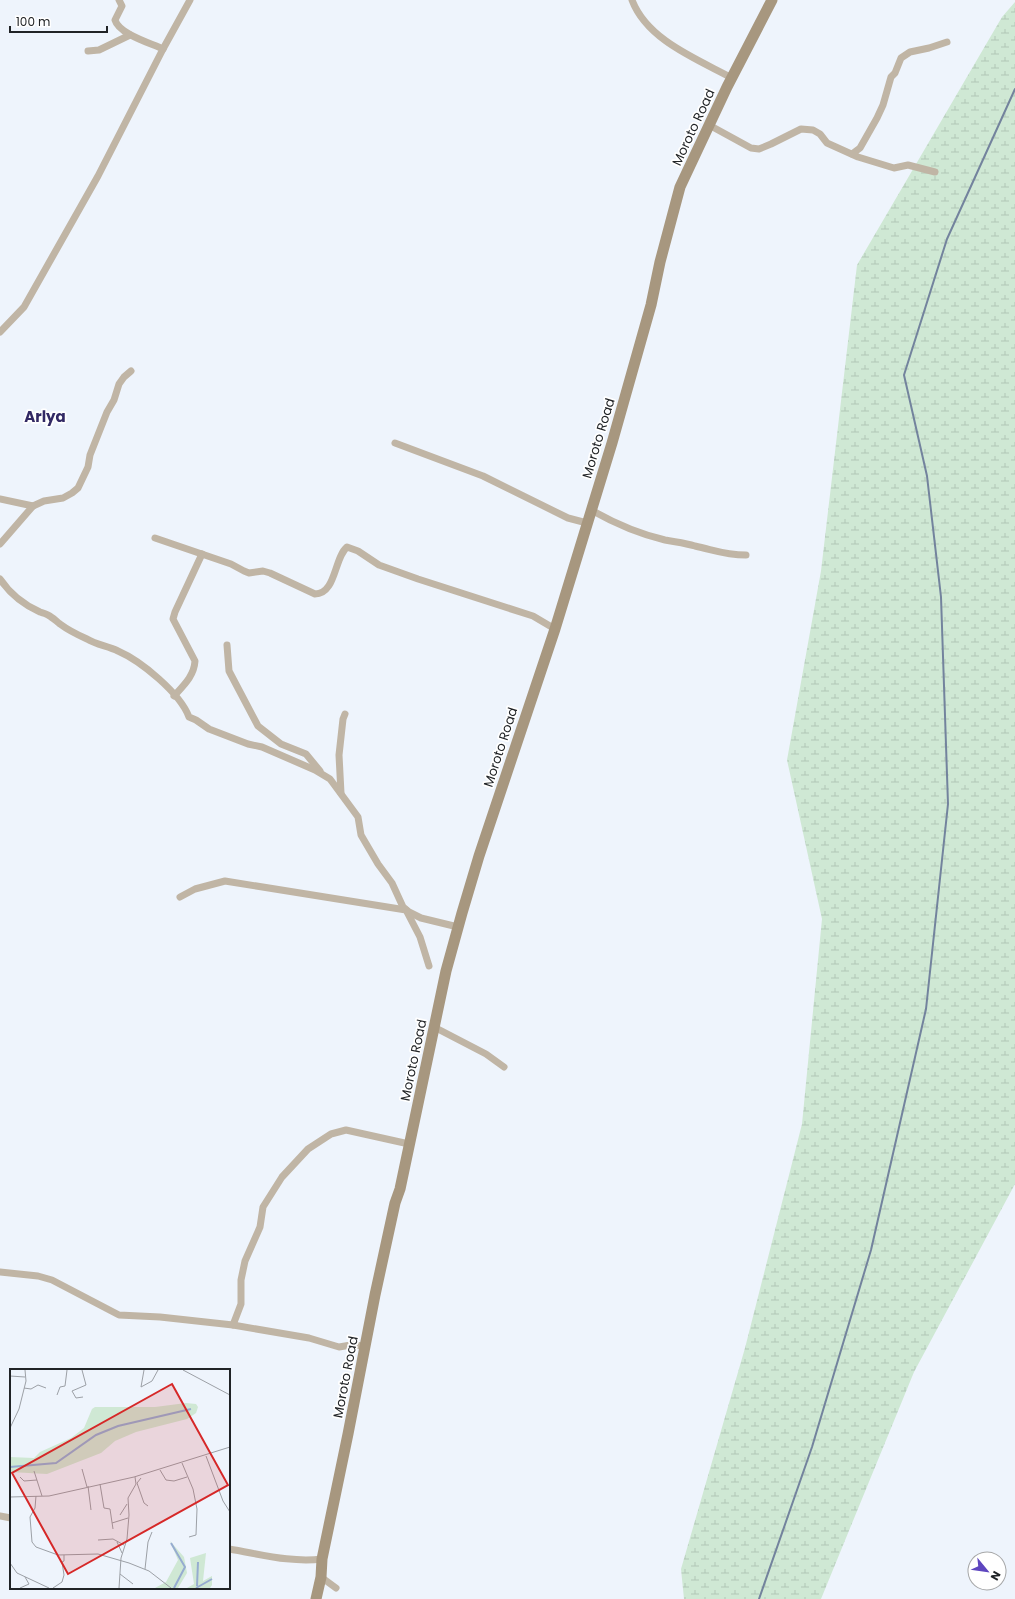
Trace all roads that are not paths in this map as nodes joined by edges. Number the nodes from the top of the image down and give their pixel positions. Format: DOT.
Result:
graph roads {
  1 [pos="119,0"];
  2 [pos="190,0"];
  3 [pos="632,0"];
  4 [pos="772,0"];
  5 [pos="130,35"];
  6 [pos="946,42"];
  7 [pos="163,49"];
  8 [pos="88,51"];
  9 [pos="732,78"];
  10 [pos="709,125"];
  11 [pos="852,154"];
  12 [pos="935,172"];
  13 [pos="0,332"];
  14 [pos="132,371"];
  15 [pos="395,443"];
  16 [pos="0,499"];
  17 [pos="33,506"];
  18 [pos="592,510"];
  19 [pos="587,523"];
  20 [pos="154,538"];
  21 [pos="0,544"];
  22 [pos="202,554"];
  23 [pos="746,555"];
  24 [pos="0,579"];
  25 [pos="555,629"];
  26 [pos="227,644"];
  27 [pos="174,696"];
  28 [pos="345,714"];
  29 [pos="323,774"];
  30 [pos="342,794"];
  31 [pos="180,897"];
  32 [pos="406,910"];
  33 [pos="458,927"];
  34 [pos="429,966"];
  35 [pos="434,1027"];
  36 [pos="504,1067"];
  37 [pos="409,1144"];
  38 [pos="0,1272"];
  39 [pos="233,1325"];
  40 [pos="365,1346"];
  41 [pos="0,1516"];
  42 [pos="10,1518"];
  43 [pos="230,1549"];
  44 [pos="322,1559"];
  45 [pos="321,1577"];
  46 [pos="336,1588"];
  47 [pos="316,1599"];
  1 -- 5 [label="street"];
  2 -- 7 [label="street"];
  3 -- 9 [label="street"];
  4 -- 9 [label="main road, Moroto Road"];
  5 -- 7 [label="street"];
  5 -- 8 [label="street"];
  6 -- 11 [label="street"];
  7 -- 13 [label="street"];
  9 -- 10 [label="main road, Moroto Road"];
  10 -- 11 [label="street"];
  10 -- 18 [label="main road, Moroto Road"];
  11 -- 12 [label="street"];
  14 -- 17 [label="street"];
  15 -- 19 [label="street"];
  16 -- 17 [label="street"];
  17 -- 21 [label="street"];
  18 -- 19 [label="main road, Moroto Road"];
  18 -- 23 [label="street"];
  19 -- 25 [label="main road, Moroto Road"];
  20 -- 22 [label="street"];
  22 -- 25 [label="street"];
  22 -- 27 [label="street"];
  24 -- 27 [label="street"];
  25 -- 33 [label="main road, Moroto Road"];
  26 -- 29 [label="street"];
  27 -- 29 [label="street"];
  28 -- 30 [label="street"];
  29 -- 30 [label="street"];
  30 -- 32 [label="street"];
  31 -- 32 [label="street"];
  32 -- 33 [label="street"];
  32 -- 34 [label="street"];
  33 -- 35 [label="main road, Moroto Road"];
  35 -- 36 [label="street"];
  35 -- 37 [label="main road, Moroto Road"];
  37 -- 39 [label="street"];
  37 -- 40 [label="main road, Moroto Road"];
  38 -- 39 [label="street"];
  39 -- 40 [label="street"];
  40 -- 44 [label="main road, Moroto Road"];
  41 -- 42 [label="street"];
  43 -- 44 [label="street"];
  44 -- 45 [label="main road, Moroto Road"];
  45 -- 46 [label="street"];
  45 -- 47 [label="main road, Moroto Road"];
}
